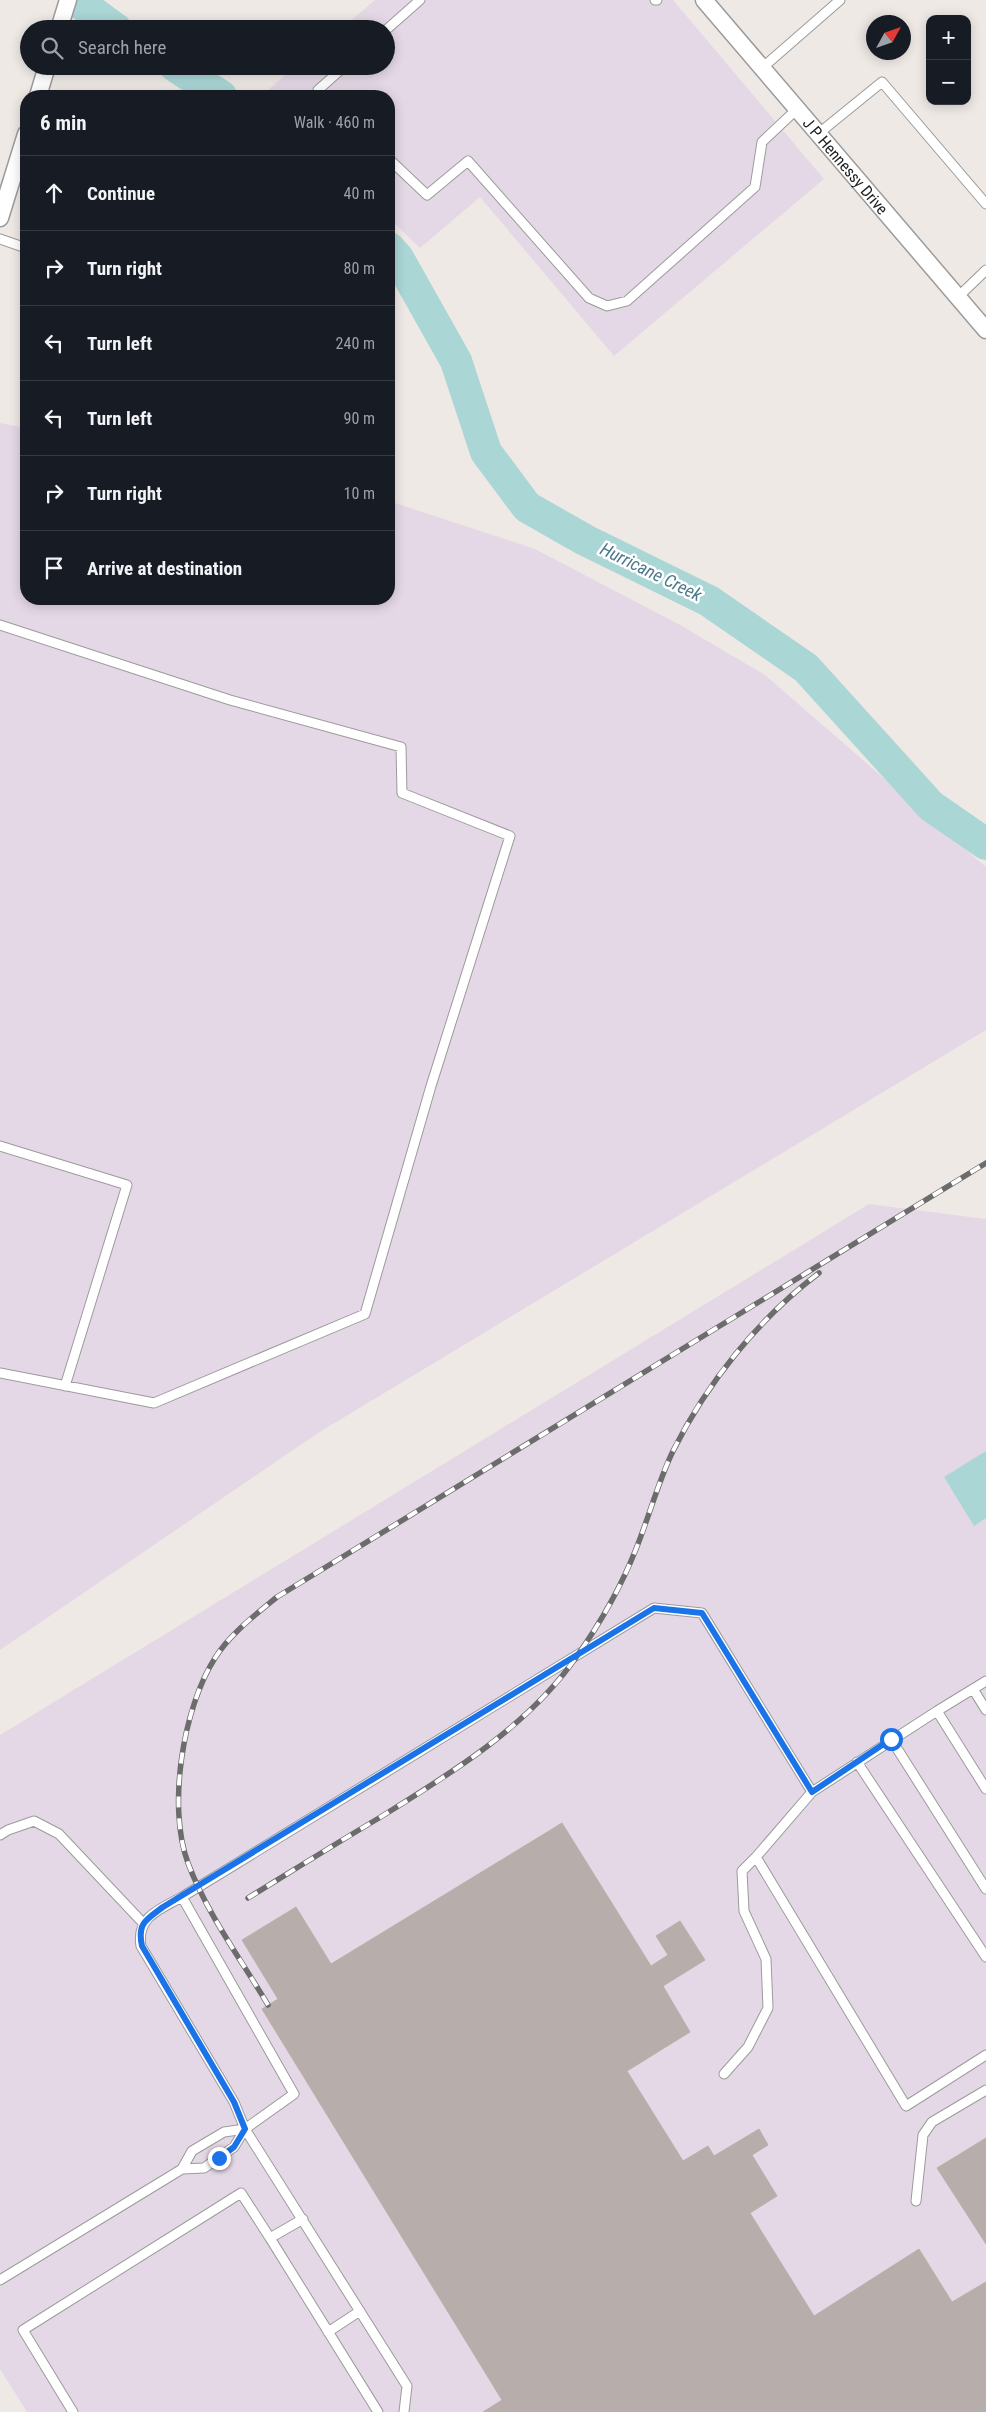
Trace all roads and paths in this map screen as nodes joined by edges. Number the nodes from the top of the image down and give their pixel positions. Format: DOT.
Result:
graph roads {
  1 [pos="420,0"];
  2 [pos="704,0"];
  3 [pos="840,0"];
  4 [pos="67,3"];
  5 [pos="62,20"];
  6 [pos="395,22"];
  7 [pos="762,68"];
  8 [pos="44,75"];
  9 [pos="335,75"];
  10 [pos="40,90"];
  11 [pos="318,90"];
  12 [pos="797,109"];
  13 [pos="818,134"];
  14 [pos="20,151"];
  15 [pos="395,165"];
  16 [pos="3,198"];
  17 [pos="986,204"];
  18 [pos="0,218"];
  19 [pos="0,239"];
  20 [pos="20,246"];
  21 [pos="986,270"];
  22 [pos="958,297"];
  23 [pos="986,330"];
  24 [pos="0,626"];
  25 [pos="0,1146"];
  26 [pos="0,1373"];
  27 [pos="64,1386"];
  28 [pos="986,1681"];
  29 [pos="973,1689"];
  30 [pos="937,1710"];
  31 [pos="986,1710"];
  32 [pos="891,1739"];
  33 [pos="857,1762"];
  34 [pos="986,1788"];
  35 [pos="812,1792"];
  36 [pos="0,1835"];
  37 [pos="756,1857"];
  38 [pos="986,1889"];
  39 [pos="182,1897"];
  40 [pos="143,1923"];
  41 [pos="986,1957"];
  42 [pos="986,2055"];
  43 [pos="724,2074"];
  44 [pos="986,2090"];
  45 [pos="245,2129"];
  46 [pos="182,2169"];
  47 [pos="916,2201"];
  48 [pos="303,2219"];
  49 [pos="270,2238"];
  50 [pos="0,2280"];
  51 [pos="360,2311"];
  52 [pos="328,2332"];
  53 [pos="73,2412"];
  54 [pos="378,2412"];
  55 [pos="404,2412"];
  1 -- 6 [label="lane"];
  2 -- 7 [label="street, J P Hennessy Drive"];
  3 -- 7 [label="lane"];
  4 -- 5 [label="street"];
  7 -- 12 [label="street, J P Hennessy Drive"];
  8 -- 10 [label="street"];
  9 -- 11 [label="lane"];
  12 -- 13 [label="street, J P Hennessy Drive"];
  12 -- 15 [label="lane"];
  13 -- 17 [label="lane"];
  13 -- 22 [label="street, J P Hennessy Drive"];
  14 -- 16 [label="street"];
  16 -- 18 [label="street"];
  19 -- 20 [label="lane"];
  21 -- 22 [label="lane"];
  22 -- 23 [label="street, J P Hennessy Drive"];
  24 -- 27 [label="lane"];
  25 -- 27 [label="lane"];
  26 -- 27 [label="lane"];
  28 -- 29 [label="lane"];
  29 -- 30 [label="lane"];
  29 -- 31 [label="lane"];
  30 -- 32 [label="lane"];
  30 -- 34 [label="lane"];
  32 -- 33 [label="lane"];
  32 -- 38 [label="lane"];
  33 -- 35 [label="lane"];
  33 -- 41 [label="lane"];
  35 -- 37 [label="lane"];
  35 -- 39 [label="lane"];
  36 -- 40 [label="lane"];
  37 -- 42 [label="lane"];
  37 -- 43 [label="lane"];
  39 -- 40 [label="lane"];
  39 -- 45 [label="lane"];
  40 -- 45 [label="lane"];
  44 -- 47 [label="lane"];
  45 -- 46 [label="lane"];
  45 -- 46 [label="lane"];
  45 -- 48 [label="lane"];
  46 -- 50 [label="lane"];
  48 -- 49 [label="lane"];
  48 -- 51 [label="lane"];
  49 -- 52 [label="lane"];
  49 -- 53 [label="lane"];
  51 -- 52 [label="lane"];
  51 -- 55 [label="lane"];
  52 -- 54 [label="lane"];
}
